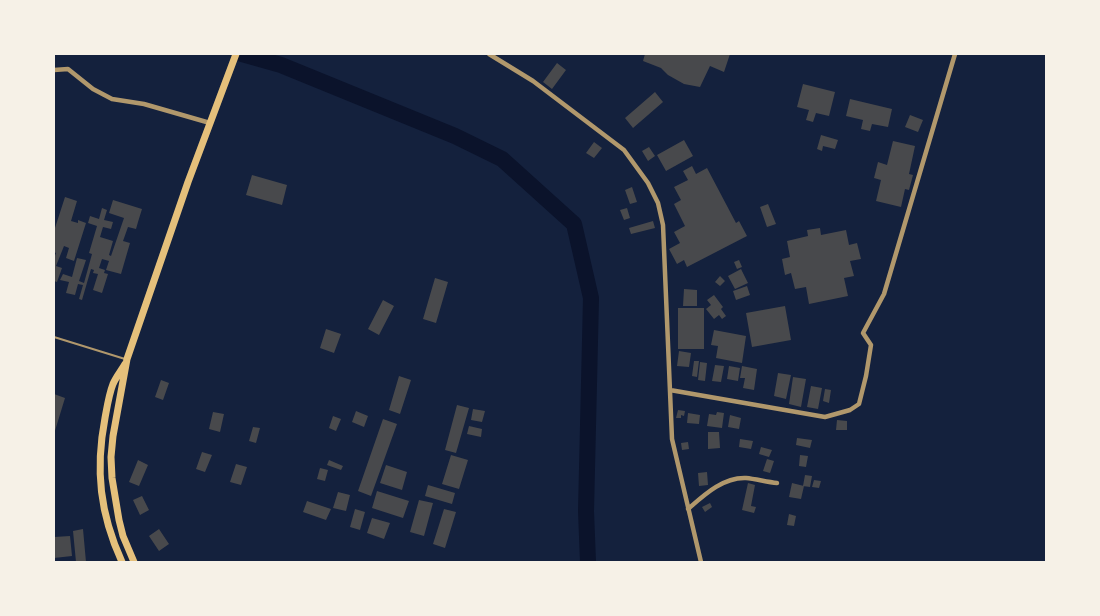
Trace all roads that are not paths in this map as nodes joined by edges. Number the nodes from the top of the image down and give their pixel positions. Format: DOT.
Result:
graph roads {
  1 [pos="236,54"];
  2 [pos="489,54"];
  3 [pos="955,54"];
  4 [pos="54,70"];
  5 [pos="210,123"];
  6 [pos="54,337"];
  7 [pos="128,359"];
  8 [pos="670,390"];
  9 [pos="777,483"];
  10 [pos="688,509"];
  11 [pos="122,562"];
  12 [pos="134,562"];
  13 [pos="701,562"];
  1 -- 5 [label="highway"];
  2 -- 8 [label="street"];
  3 -- 8 [label="street"];
  4 -- 5 [label="street"];
  5 -- 7 [label="highway"];
  6 -- 7 [label="lane"];
  7 -- 11 [label="highway"];
  7 -- 12 [label="highway"];
  8 -- 10 [label="street"];
  9 -- 10 [label="street"];
  10 -- 13 [label="street"];
}
